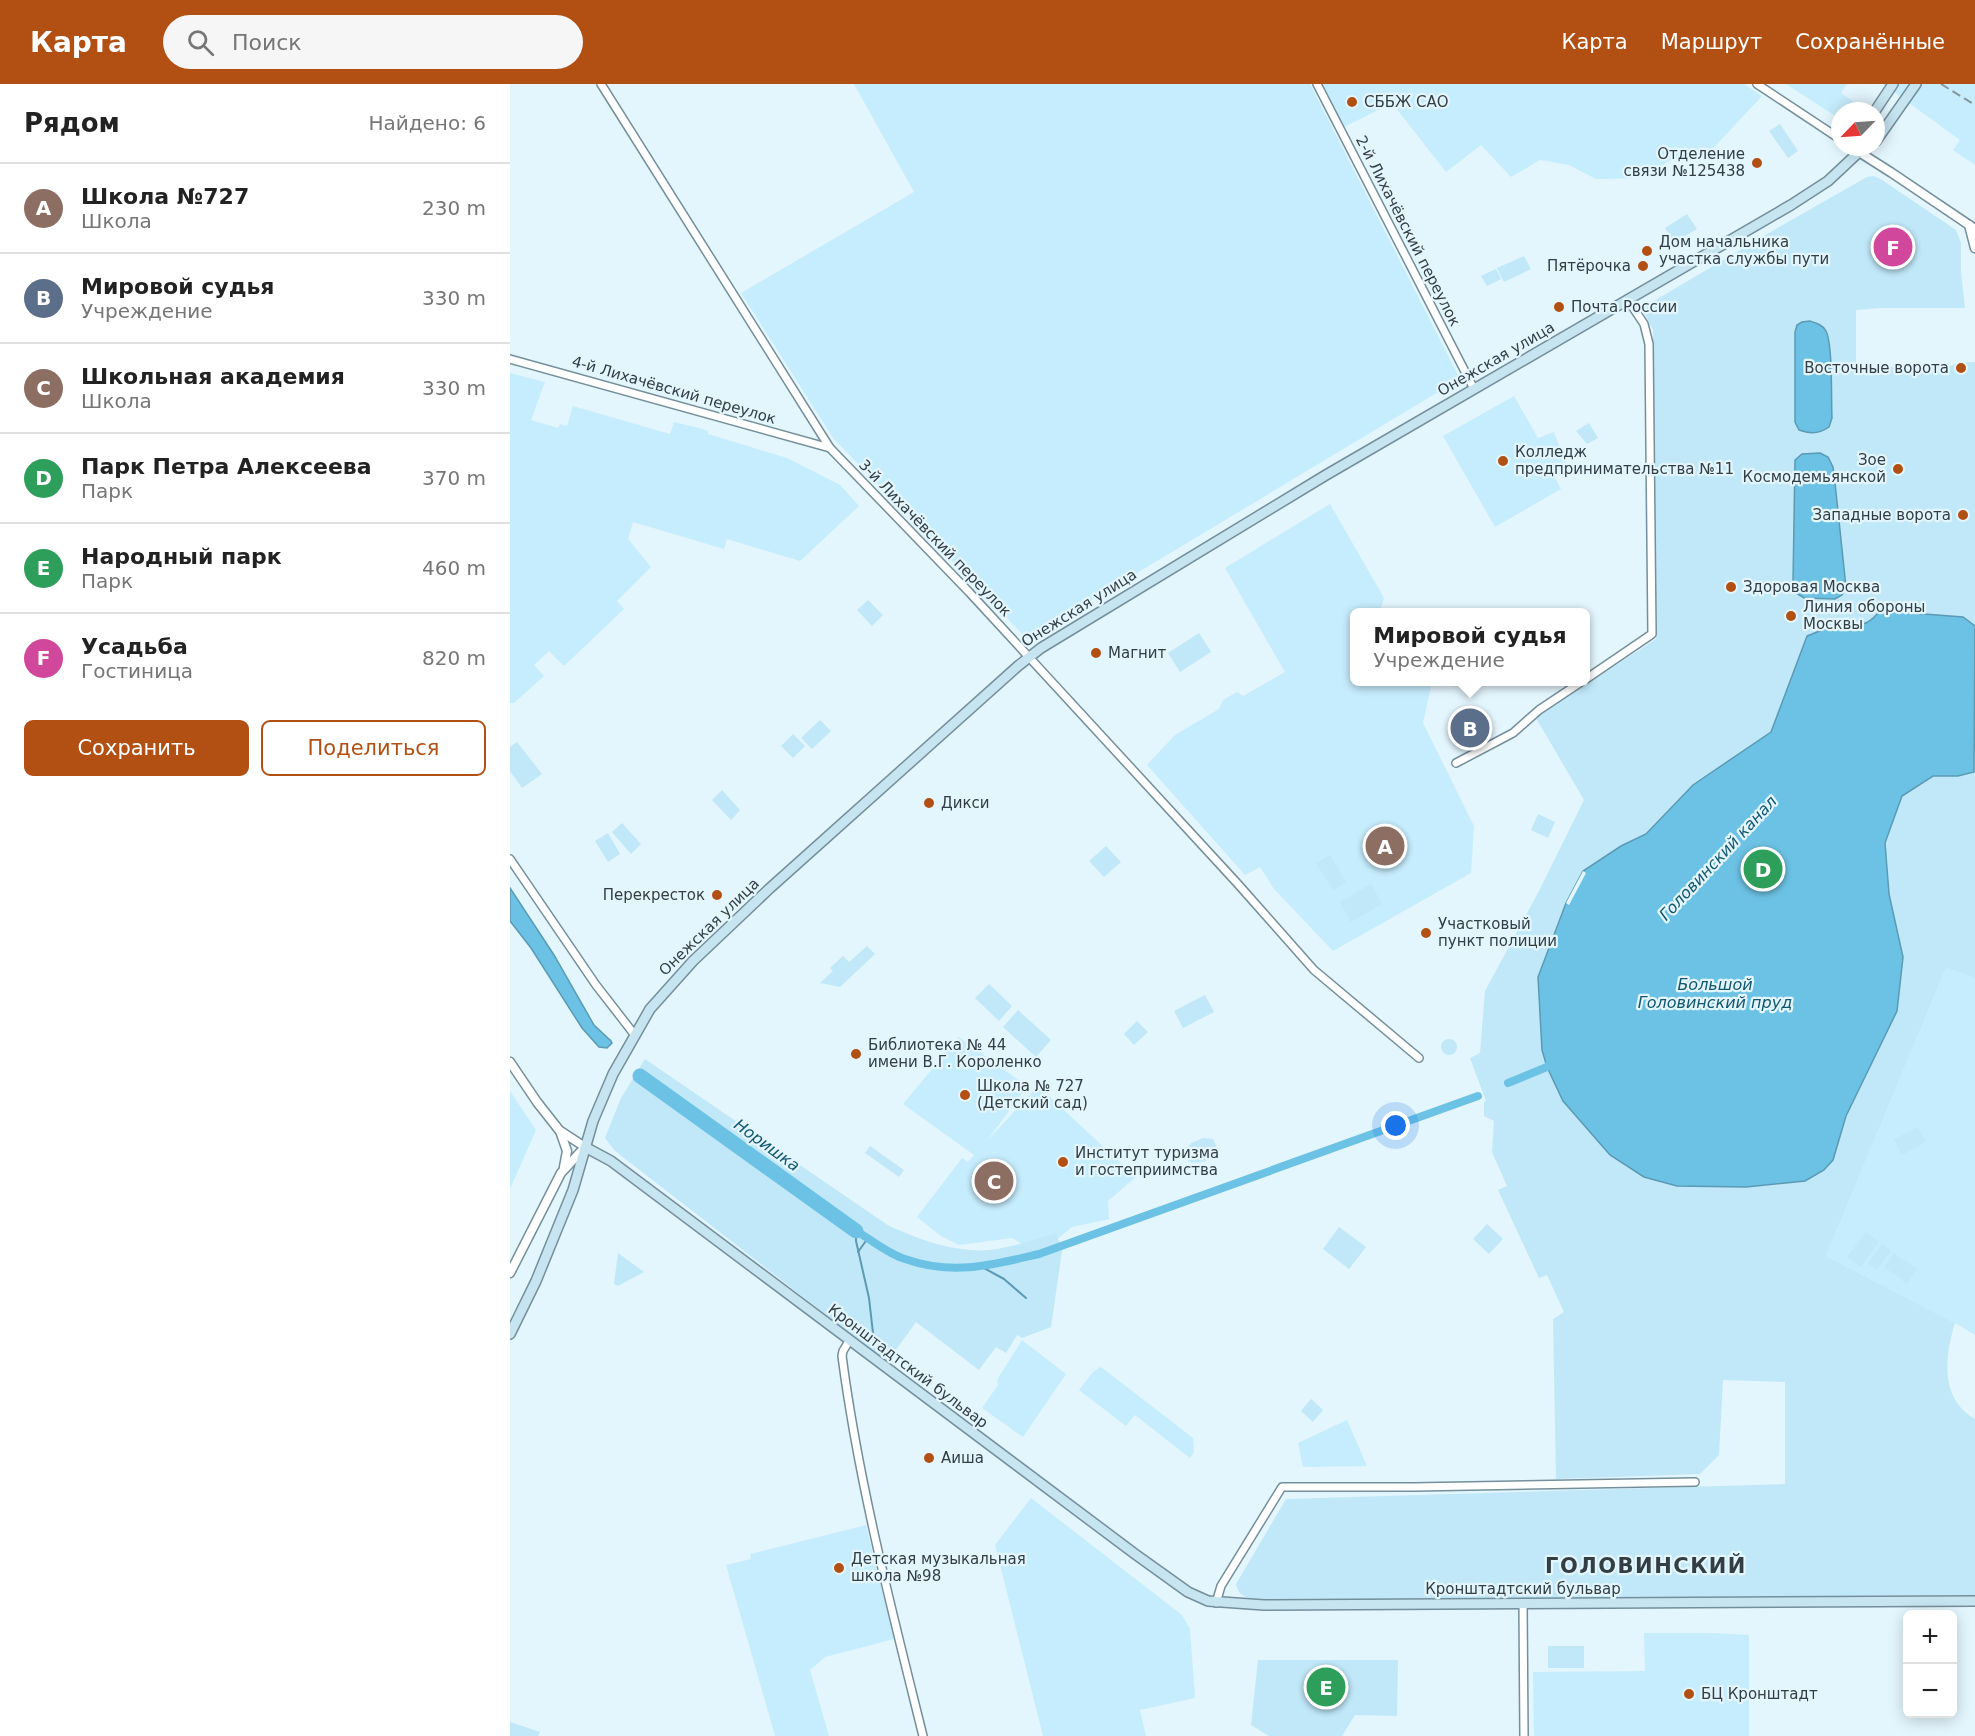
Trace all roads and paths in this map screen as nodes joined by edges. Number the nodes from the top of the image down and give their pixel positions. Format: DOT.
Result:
graph roads {
  1 [pos="601,84"];
  2 [pos="1317,84"];
  3 [pos="1757,84"];
  4 [pos="1893,84"];
  5 [pos="1916,84"];
  6 [pos="1881,102"];
  7 [pos="1885,130"];
  8 [pos="1831,134"];
  9 [pos="1852,156"];
  10 [pos="1867,156"];
  11 [pos="1972,227"];
  12 [pos="1975,248"];
  13 [pos="1628,300"];
  14 [pos="510,358"];
  15 [pos="1474,389"];
  16 [pos="830,448"];
  17 [pos="1028,657"];
  18 [pos="1590,676"];
  19 [pos="1574,686"];
  20 [pos="1456,763"];
  21 [pos="510,859"];
  22 [pos="634,1034"];
  23 [pos="1419,1058"];
  24 [pos="510,1062"];
  25 [pos="559,1130"];
  26 [pos="585,1147"];
  27 [pos="561,1173"];
  28 [pos="510,1273"];
  29 [pos="510,1334"];
  30 [pos="849,1341"];
  31 [pos="1695,1482"];
  32 [pos="1975,1601"];
  33 [pos="1216,1603"];
  34 [pos="1523,1605"];
  35 [pos="923,1736"];
  36 [pos="1524,1736"];
  1 -- 16 [label="street, 3-й Лихачёвский переулок"];
  2 -- 15 [label="street, 2-й Лихачёвский переулок"];
  3 -- 8 [label="street"];
  4 -- 6 [label="main road"];
  5 -- 7 [label="main road"];
  9 -- 13 [label="main road, Онежская улица"];
  10 -- 11 [label="street"];
  11 -- 12 [label="street"];
  13 -- 15 [label="main road, Онежская улица"];
  13 -- 18 [label="street"];
  14 -- 16 [label="street, 4-й Лихачёвский переулок"];
  15 -- 17 [label="main road, Онежская улица"];
  16 -- 17 [label="street, 3-й Лихачёвский переулок"];
  17 -- 22 [label="main road, Онежская улица"];
  17 -- 23 [label="street, 3-й Лихачёвский переулок"];
  19 -- 20 [label="street"];
  21 -- 22 [label="street"];
  22 -- 26 [label="main road, Онежская улица"];
  24 -- 25 [label="street"];
  25 -- 26 [label="street"];
  25 -- 27 [label="street"];
  26 -- 27 [label="street"];
  26 -- 29 [label="main road, Онежская улица"];
  26 -- 30 [label="main road, Кронштадтский бульвар"];
  27 -- 28 [label="street"];
  30 -- 33 [label="main road, Кронштадтский бульвар"];
  30 -- 35 [label="street"];
  31 -- 33 [label="street"];
  32 -- 34 [label="main road, Кронштадтский бульвар"];
  33 -- 34 [label="main road, Кронштадтский бульвар"];
  34 -- 36 [label="street"];
}
